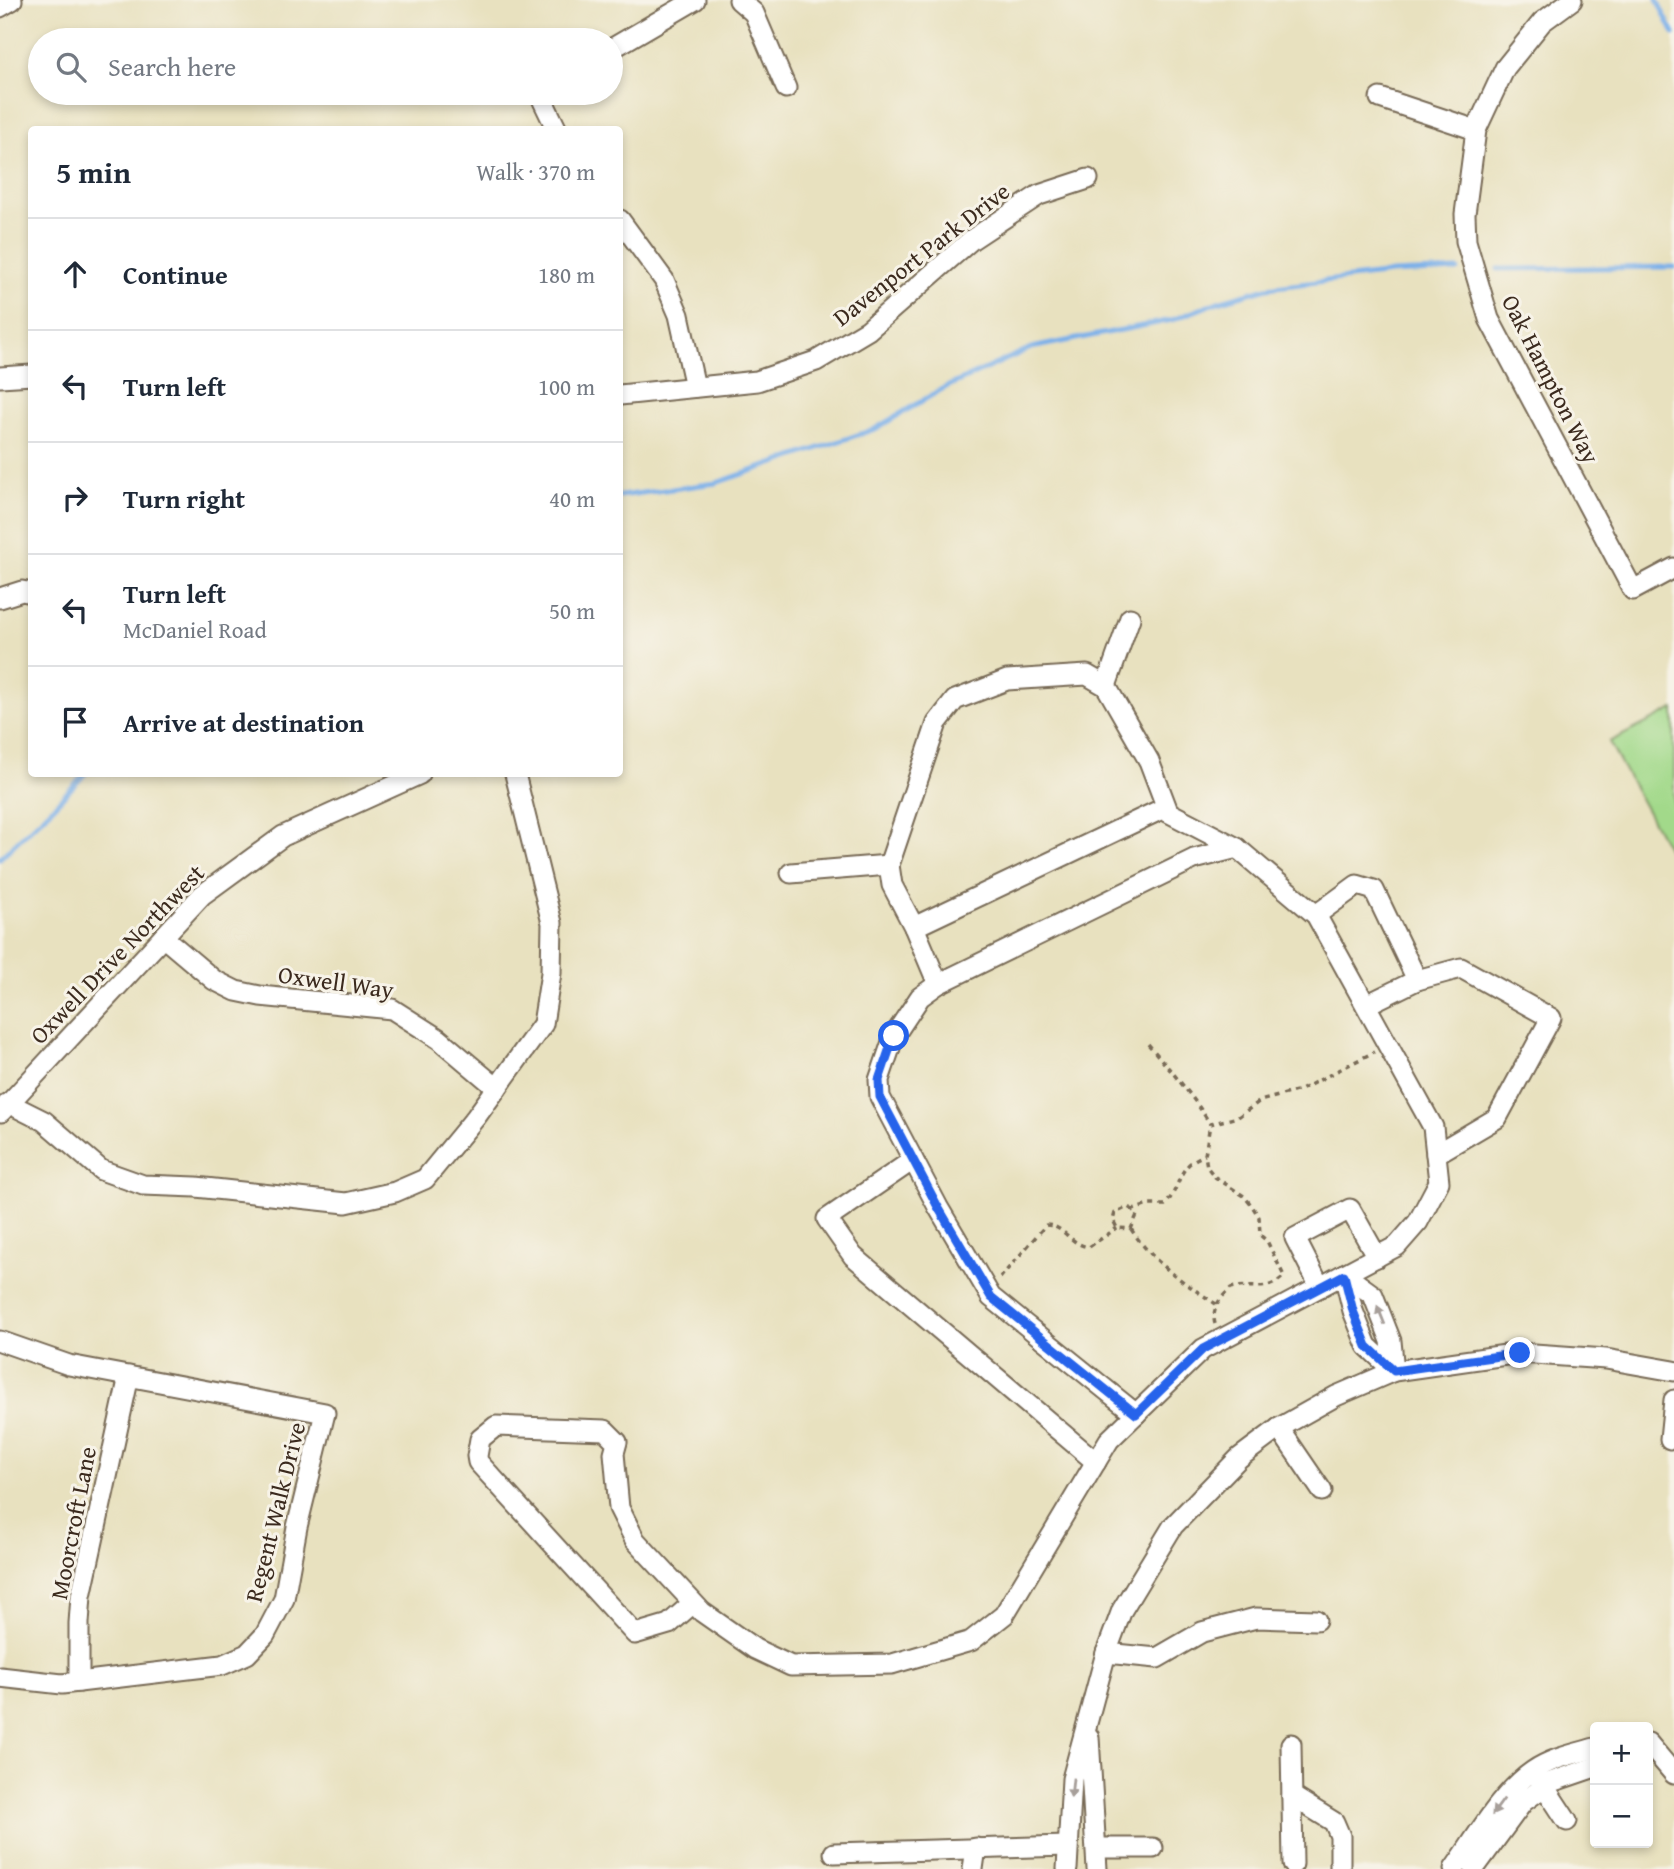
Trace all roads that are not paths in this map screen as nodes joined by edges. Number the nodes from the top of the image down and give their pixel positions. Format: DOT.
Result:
graph roads {
  1 [pos="12,0"];
  2 [pos="695,0"];
  3 [pos="739,0"];
  4 [pos="1572,0"];
  5 [pos="0,6"];
  6 [pos="623,43"];
  7 [pos="786,88"];
  8 [pos="1380,98"];
  9 [pos="545,105"];
  10 [pos="555,126"];
  11 [pos="1476,130"];
  12 [pos="1088,179"];
  13 [pos="623,224"];
  14 [pos="28,375"];
  15 [pos="0,377"];
  16 [pos="695,387"];
  17 [pos="623,395"];
  18 [pos="1674,568"];
  19 [pos="28,592"];
  20 [pos="0,597"];
  21 [pos="1130,618"];
  22 [pos="1105,686"];
  23 [pos="413,777"];
  24 [pos="516,777"];
  25 [pos="1168,811"];
  26 [pos="1237,848"];
  27 [pos="889,865"];
  28 [pos="791,873"];
  29 [pos="1316,915"];
  30 [pos="914,927"];
  31 [pos="163,937"];
  32 [pos="1417,979"];
  33 [pos="938,984"];
  34 [pos="1366,1005"];
  35 [pos="498,1088"];
  36 [pos="4,1108"];
  37 [pos="1436,1154"];
  38 [pos="912,1160"];
  39 [pos="1377,1257"];
  40 [pos="1344,1275"];
  41 [pos="1320,1287"];
  42 [pos="0,1342"];
  43 [pos="1394,1371"];
  44 [pos="1674,1371"];
  45 [pos="129,1376"];
  46 [pos="1674,1400"];
  47 [pos="1136,1414"];
  48 [pos="1279,1428"];
  49 [pos="1670,1439"];
  50 [pos="1096,1462"];
  51 [pos="1322,1491"];
  52 [pos="693,1603"];
  53 [pos="1316,1620"];
  54 [pos="1105,1653"];
  55 [pos="0,1677"];
  56 [pos="79,1682"];
  57 [pos="1088,1721"];
  58 [pos="1291,1744"];
  59 [pos="1590,1749"];
  60 [pos="1653,1749"];
  61 [pos="1590,1768"];
  62 [pos="1674,1774"];
  63 [pos="1539,1779"];
  64 [pos="1292,1796"];
  65 [pos="1567,1821"];
  66 [pos="1067,1846"];
  67 [pos="976,1848"];
  68 [pos="1097,1848"];
  69 [pos="1153,1848"];
  70 [pos="834,1853"];
  71 [pos="885,1860"];
  72 [pos="1293,1864"];
  73 [pos="973,1869"];
  74 [pos="1067,1869"];
  75 [pos="1097,1869"];
  76 [pos="1340,1869"];
  77 [pos="1454,1869"];
  78 [pos="1474,1869"];
  1 -- 5 [label="street"];
  2 -- 6 [label="street"];
  3 -- 7 [label="street"];
  4 -- 11 [label="street, Oak Hampton Way"];
  8 -- 11 [label="street"];
  9 -- 10 [label="street"];
  11 -- 18 [label="street, Oak Hampton Way"];
  12 -- 16 [label="street, Davenport Park Drive"];
  13 -- 16 [label="street"];
  14 -- 15 [label="street"];
  16 -- 17 [label="street, Davenport Park Drive"];
  19 -- 20 [label="street"];
  21 -- 22 [label="street"];
  22 -- 25 [label="street"];
  22 -- 27 [label="street"];
  23 -- 31 [label="street, Oxwell Drive Northwest"];
  24 -- 35 [label="street, Oxwell Drive Northwest"];
  25 -- 26 [label="street"];
  25 -- 30 [label="street"];
  26 -- 29 [label="street"];
  26 -- 33 [label="street"];
  27 -- 28 [label="street"];
  27 -- 30 [label="street"];
  29 -- 32 [label="street"];
  29 -- 34 [label="street"];
  30 -- 33 [label="street"];
  31 -- 35 [label="street, Oxwell Way"];
  31 -- 36 [label="street, Oxwell Drive Northwest"];
  32 -- 34 [label="street"];
  32 -- 37 [label="street"];
  33 -- 38 [label="street"];
  34 -- 37 [label="street"];
  35 -- 36 [label="street, Oxwell Drive Northwest"];
  37 -- 39 [label="street"];
  38 -- 47 [label="street"];
  38 -- 50 [label="street"];
  39 -- 40 [label="street"];
  39 -- 41 [label="street"];
  40 -- 41 [label="street"];
  40 -- 43 [label="street"];
  41 -- 47 [label="street"];
  42 -- 45 [label="street, Regent Walk Drive"];
  43 -- 44 [label="street"];
  43 -- 48 [label="street"];
  45 -- 56 [label="street, Moorcroft Lane"];
  45 -- 56 [label="street, Regent Walk Drive"];
  46 -- 49 [label="street"];
  47 -- 50 [label="street"];
  48 -- 51 [label="street"];
  48 -- 54 [label="street"];
  50 -- 52 [label="street"];
  52 -- 52 [label="street"];
  53 -- 54 [label="street"];
  54 -- 57 [label="street"];
  55 -- 56 [label="street, Regent Walk Drive"];
  57 -- 66 [label="street, one-way"];
  57 -- 68 [label="street"];
  58 -- 64 [label="street"];
  59 -- 63 [label="street"];
  60 -- 62 [label="street"];
  61 -- 63 [label="street"];
  63 -- 65 [label="street"];
  63 -- 77 [label="street, one-way"];
  63 -- 78 [label="street"];
  64 -- 72 [label="street"];
  64 -- 76 [label="street"];
  66 -- 67 [label="street"];
  66 -- 74 [label="street"];
  67 -- 71 [label="street"];
  67 -- 73 [label="street"];
  68 -- 69 [label="street"];
  68 -- 75 [label="street"];
  70 -- 71 [label="street"];
}
